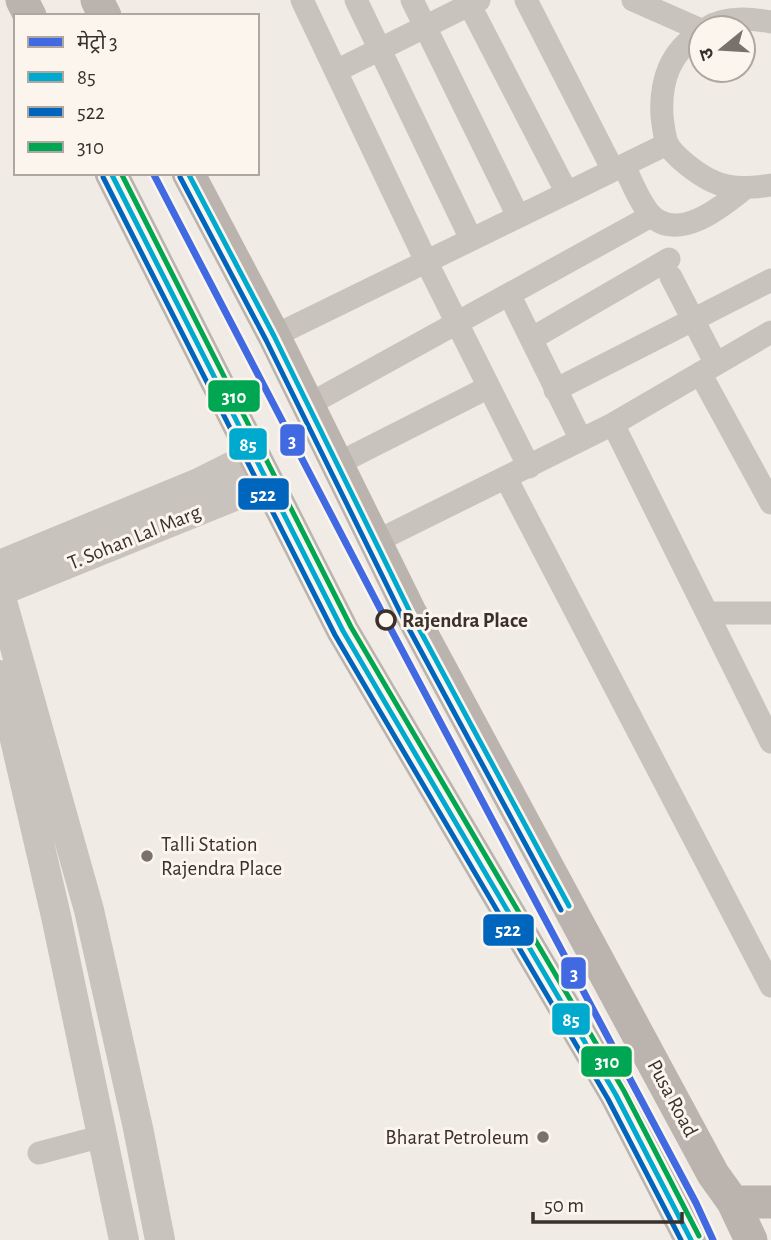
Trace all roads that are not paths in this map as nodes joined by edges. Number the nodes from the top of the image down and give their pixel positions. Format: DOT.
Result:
graph roads {
  1 [pos="302,0"];
  2 [pos="356,0"];
  3 [pos="412,0"];
  4 [pos="526,0"];
  5 [pos="634,0"];
  6 [pos="472,1"];
  7 [pos="687,25"];
  8 [pos="425,27"];
  9 [pos="687,41"];
  10 [pos="381,49"];
  11 [pos="336,71"];
  12 [pos="667,144"];
  13 [pos="618,167"];
  14 [pos="112,175"];
  15 [pos="189,175"];
  16 [pos="771,185"];
  17 [pos="745,188"];
  18 [pos="567,192"];
  19 [pos="518,216"];
  20 [pos="651,216"];
  21 [pos="471,239"];
  22 [pos="426,261"];
  23 [pos="771,280"];
  24 [pos="509,294"];
  25 [pos="693,320"];
  26 [pos="457,323"];
  27 [pos="771,332"];
  28 [pos="274,336"];
  29 [pos="531,340"];
  30 [pos="708,368"];
  31 [pos="489,387"];
  32 [pos="555,390"];
  33 [pos="308,405"];
  34 [pos="613,424"];
  35 [pos="581,440"];
  36 [pos="337,464"];
  37 [pos="529,467"];
  38 [pos="262,469"];
  39 [pos="506,478"];
  40 [pos="771,503"];
  41 [pos="375,542"];
  42 [pos="0,565"];
  43 [pos="0,593"];
  44 [pos="707,613"];
  45 [pos="771,614"];
  46 [pos="0,675"];
  47 [pos="771,742"];
  48 [pos="89,910"];
  49 [pos="56,916"];
  50 [pos="765,964"];
  51 [pos="771,986"];
  52 [pos="103,1136"];
  53 [pos="39,1153"];
  54 [pos="733,1202"];
  55 [pos="771,1202"];
  56 [pos="124,1240"];
  57 [pos="160,1240"];
  58 [pos="691,1240"];
  59 [pos="751,1240"];
  1 -- 11 [label="street"];
  2 -- 10 [label="street"];
  3 -- 8 [label="street"];
  4 -- 13 [label="street"];
  5 -- 7 [label="street"];
  6 -- 8 [label="street"];
  6 -- 18 [label="street"];
  8 -- 10 [label="street"];
  8 -- 19 [label="street"];
  9 -- 12 [label="street"];
  10 -- 11 [label="street"];
  10 -- 21 [label="street"];
  11 -- 22 [label="street"];
  12 -- 13 [label="street"];
  12 -- 17 [label="street"];
  13 -- 18 [label="street"];
  13 -- 20 [label="street"];
  14 -- 38 [label="main road"];
  15 -- 28 [label="main road, Pusa Road"];
  16 -- 17 [label="street"];
  17 -- 20 [label="street"];
  18 -- 19 [label="street"];
  19 -- 21 [label="street"];
  20 -- 24 [label="street"];
  21 -- 22 [label="street"];
  22 -- 26 [label="street"];
  22 -- 28 [label="street"];
  23 -- 25 [label="street"];
  24 -- 26 [label="street"];
  24 -- 29 [label="street"];
  25 -- 29 [label="street"];
  25 -- 30 [label="street"];
  25 -- 32 [label="street"];
  26 -- 31 [label="street"];
  26 -- 33 [label="street"];
  27 -- 30 [label="street"];
  28 -- 33 [label="main road, Pusa Road"];
  29 -- 32 [label="street"];
  30 -- 34 [label="street"];
  30 -- 40 [label="street"];
  31 -- 36 [label="street"];
  31 -- 37 [label="street"];
  32 -- 35 [label="street"];
  33 -- 36 [label="main road, Pusa Road"];
  34 -- 35 [label="street"];
  34 -- 44 [label="street"];
  35 -- 37 [label="street"];
  36 -- 41 [label="main road, Pusa Road"];
  37 -- 39 [label="street"];
  38 -- 42 [label="street, T. Sohan Lal Marg"];
  38 -- 43 [label="street, T. Sohan Lal Marg"];
  38 -- 58 [label="main road"];
  39 -- 41 [label="street"];
  39 -- 50 [label="street"];
  41 -- 54 [label="main road, Pusa Road"];
  43 -- 48 [label="street"];
  44 -- 45 [label="street"];
  44 -- 47 [label="street"];
  46 -- 49 [label="street"];
  48 -- 49 [label="street"];
  48 -- 57 [label="street"];
  49 -- 52 [label="street"];
  50 -- 51 [label="street"];
  52 -- 53 [label="street"];
  52 -- 56 [label="street"];
  54 -- 55 [label="main road"];
  54 -- 59 [label="main road, Pusa Road"];
}
